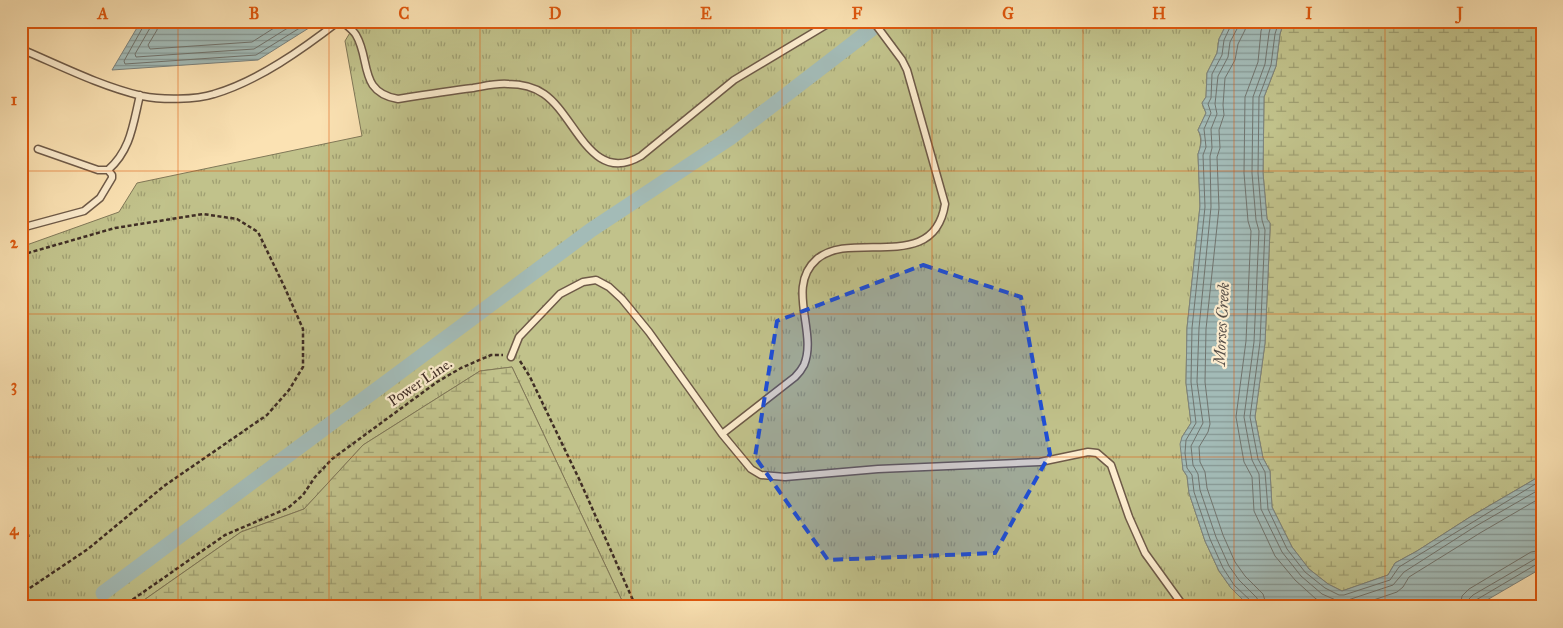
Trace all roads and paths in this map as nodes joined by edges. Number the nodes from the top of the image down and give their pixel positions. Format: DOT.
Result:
graph roads {
  1 [pos="341,21"];
  2 [pos="836,21"];
  3 [pos="872,21"];
  4 [pos="21,49"];
  5 [pos="140,95"];
  6 [pos="38,149"];
  7 [pos="108,170"];
  8 [pos="21,228"];
  9 [pos="21,255"];
  10 [pos="511,357"];
  11 [pos="722,434"];
  12 [pos="21,594"];
  13 [pos="122,607"];
  14 [pos="636,607"];
  15 [pos="1184,607"];
  1 -- 2 [label="lane"];
  1 -- 5 [label="lane"];
  3 -- 11 [label="lane"];
  4 -- 5 [label="lane"];
  5 -- 7 [label="lane"];
  6 -- 7 [label="lane"];
  7 -- 8 [label="lane"];
  9 -- 12 [label="path"];
  10 -- 11 [label="lane"];
  10 -- 13 [label="path, Power Line."];
  10 -- 14 [label="path"];
  11 -- 15 [label="lane"];
}
